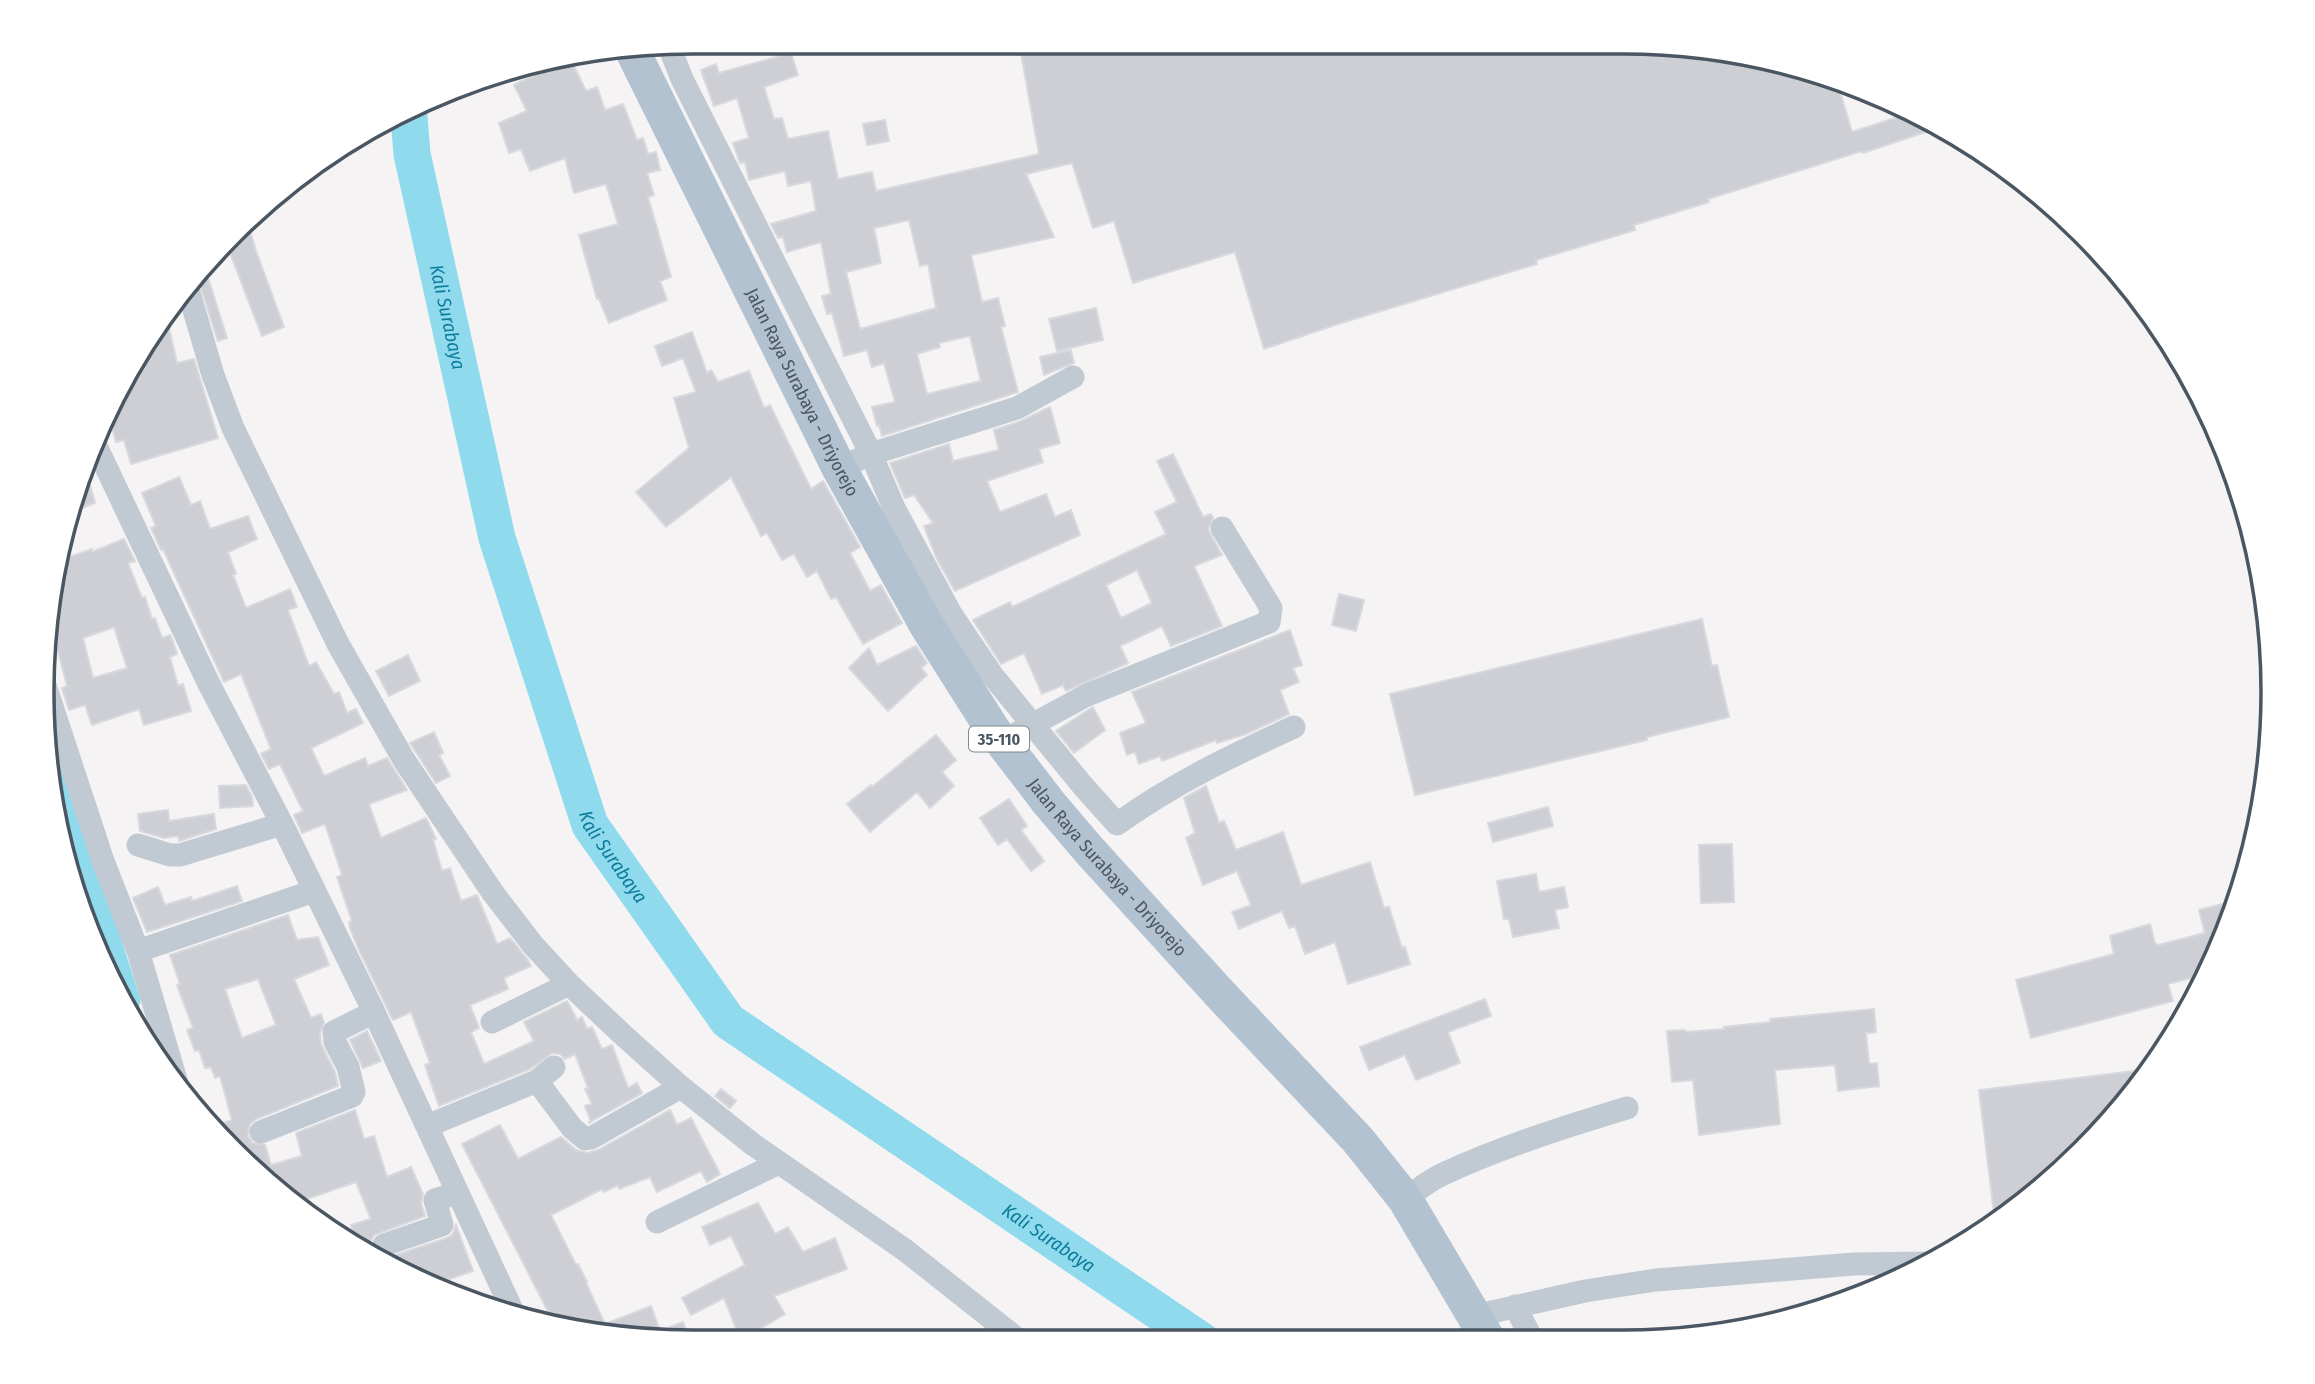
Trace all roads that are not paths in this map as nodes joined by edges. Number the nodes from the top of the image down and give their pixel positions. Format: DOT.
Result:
graph roads {
  1 [pos="673,55"];
  2 [pos="637,57"];
  3 [pos="191,298"];
  4 [pos="1073,377"];
  5 [pos="871,454"];
  6 [pos="100,455"];
  7 [pos="839,468"];
  8 [pos="1222,528"];
  9 [pos="55,718"];
  10 [pos="1032,724"];
  11 [pos="1294,727"];
  12 [pos="1002,743"];
  13 [pos="1077,779"];
  14 [pos="1049,803"];
  15 [pos="282,824"];
  16 [pos="138,845"];
  17 [pos="314,891"];
  18 [pos="138,951"];
  19 [pos="569,984"];
  20 [pos="374,1012"];
  21 [pos="492,1022"];
  22 [pos="169,1056"];
  23 [pos="681,1087"];
  24 [pos="1627,1108"];
  25 [pos="427,1126"];
  26 [pos="261,1132"];
  27 [pos="779,1163"];
  28 [pos="457,1193"];
  29 [pos="1405,1199"];
  30 [pos="657,1223"];
  31 [pos="384,1245"];
  32 [pos="1906,1263"];
  33 [pos="509,1302"];
  34 [pos="1515,1306"];
  35 [pos="1481,1328"];
  36 [pos="1007,1330"];
  37 [pos="1528,1330"];
  1 -- 5 [label="street, Jalan Raya Surabaya - Driyorejo"];
  2 -- 7 [label="main road, Jalan Raya Surabaya - Driyorejo / 35-110"];
  3 -- 19 [label="street"];
  4 -- 5 [label="street"];
  5 -- 7 [label="street"];
  5 -- 10 [label="street, Jalan Raya Surabaya - Driyorejo"];
  6 -- 15 [label="street"];
  7 -- 12 [label="main road, Jalan Raya Surabaya - Driyorejo / 35-110"];
  8 -- 10 [label="street"];
  9 -- 18 [label="street"];
  10 -- 12 [label="street"];
  10 -- 13 [label="street, Jalan Raya Surabaya - Driyorejo"];
  11 -- 13 [label="street, Jalan Raya Surabaya - Driyorejo"];
  12 -- 14 [label="main road, Jalan Raya Surabaya - Driyorejo / 35-110"];
  13 -- 14 [label="street"];
  14 -- 29 [label="main road, Jalan Raya Surabaya - Driyorejo / 35-110"];
  15 -- 16 [label="street"];
  15 -- 17 [label="street"];
  17 -- 18 [label="street"];
  17 -- 20 [label="street"];
  18 -- 22 [label="street"];
  19 -- 21 [label="street"];
  19 -- 23 [label="street"];
  20 -- 25 [label="street"];
  20 -- 26 [label="street"];
  23 -- 25 [label="street"];
  23 -- 27 [label="street"];
  24 -- 29 [label="street"];
  25 -- 28 [label="street"];
  27 -- 30 [label="street"];
  27 -- 36 [label="street"];
  28 -- 31 [label="street"];
  28 -- 33 [label="street"];
  29 -- 35 [label="main road, Jalan Raya Surabaya - Driyorejo / 35-110"];
  32 -- 34 [label="street"];
  34 -- 35 [label="street"];
  34 -- 37 [label="street"];
}
